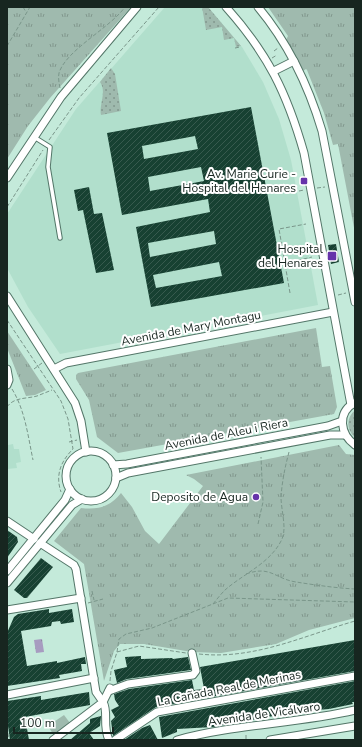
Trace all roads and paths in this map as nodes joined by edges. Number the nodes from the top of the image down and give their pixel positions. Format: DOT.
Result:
graph roads {
  1 [pos="23,7"];
  2 [pos="30,7"];
  3 [pos="125,7"];
  4 [pos="137,7"];
  5 [pos="159,7"];
  6 [pos="226,7"];
  7 [pos="258,7"];
  8 [pos="26,12"];
  9 [pos="7,46"];
  10 [pos="240,47"];
  11 [pos="235,48"];
  12 [pos="294,61"];
  13 [pos="274,71"];
  14 [pos="60,88"];
  15 [pos="34,137"];
  16 [pos="46,144"];
  17 [pos="7,178"];
  18 [pos="333,185"];
  19 [pos="310,189"];
  20 [pos="299,191"];
  21 [pos="7,206"];
  22 [pos="306,224"];
  23 [pos="60,238"];
  24 [pos="312,257"];
  25 [pos="285,263"];
  26 [pos="290,293"];
  27 [pos="7,296"];
  28 [pos="355,302"];
  29 [pos="333,312"];
  30 [pos="7,320"];
  31 [pos="7,369"];
  32 [pos="54,369"];
  33 [pos="8,383"];
  34 [pos="53,389"];
  35 [pos="18,399"];
  36 [pos="353,404"];
  37 [pos="7,407"];
  38 [pos="342,421"];
  39 [pos="345,435"];
  40 [pos="355,445"];
  41 [pos="86,452"];
  42 [pos="289,452"];
  43 [pos="261,457"];
  44 [pos="33,460"];
  45 [pos="113,465"];
  46 [pos="116,478"];
  47 [pos="70,489"];
  48 [pos="82,499"];
  49 [pos="66,500"];
  50 [pos="7,521"];
  51 [pos="258,524"];
  52 [pos="34,539"];
  53 [pos="40,543"];
  54 [pos="7,571"];
  55 [pos="244,575"];
  56 [pos="7,583"];
  57 [pos="355,589"];
  58 [pos="92,591"];
  59 [pos="81,598"];
  60 [pos="103,599"];
  61 [pos="94,600"];
  62 [pos="355,602"];
  63 [pos="212,604"];
  64 [pos="88,605"];
  65 [pos="7,610"];
  66 [pos="355,621"];
  67 [pos="117,652"];
  68 [pos="192,653"];
  69 [pos="355,676"];
  70 [pos="94,678"];
  71 [pos="109,689"];
  72 [pos="7,695"];
  73 [pos="103,702"];
  74 [pos="355,710"];
  75 [pos="355,726"];
  76 [pos="7,727"];
  77 [pos="190,738"];
  78 [pos="9,740"];
  79 [pos="53,740"];
  80 [pos="109,740"];
  81 [pos="115,740"];
  82 [pos="176,740"];
  83 [pos="270,740"];
  1 -- 8 [label="path"];
  2 -- 8 [label="path"];
  3 -- 14 [label="path"];
  4 -- 15 [label="street"];
  5 -- 16 [label="path"];
  6 -- 13 [label="street"];
  7 -- 12 [label="street"];
  8 -- 9 [label="path"];
  10 -- 11 [label="path"];
  12 -- 13 [label="street"];
  12 -- 18 [label="street"];
  13 -- 19 [label="street"];
  15 -- 16 [label="lane"];
  15 -- 17 [label="street"];
  16 -- 21 [label="path"];
  16 -- 23 [label="lane"];
  18 -- 19 [label="path"];
  18 -- 28 [label="street"];
  19 -- 20 [label="path"];
  19 -- 29 [label="street"];
  22 -- 25 [label="path"];
  24 -- 25 [label="path"];
  25 -- 26 [label="path"];
  27 -- 32 [label="street"];
  29 -- 32 [label="street, Avenida de Mary Montagu"];
  29 -- 36 [label="street"];
  30 -- 34 [label="path"];
  31 -- 33 [label="street"];
  32 -- 41 [label="street"];
  33 -- 35 [label="path"];
  34 -- 35 [label="path"];
  34 -- 49 [label="path"];
  35 -- 37 [label="path"];
  35 -- 44 [label="path"];
  36 -- 38 [label="street"];
  38 -- 39 [label="street"];
  38 -- 45 [label="street, Avenida de Aleu i Riera"];
  39 -- 40 [label="street"];
  39 -- 46 [label="street, Avenida de Aleu i Riera"];
  41 -- 45 [label="street"];
  41 -- 47 [label="street"];
  42 -- 55 [label="path"];
  43 -- 51 [label="path"];
  45 -- 46 [label="street"];
  46 -- 48 [label="street"];
  47 -- 48 [label="street"];
  47 -- 49 [label="street"];
  48 -- 53 [label="street"];
  49 -- 52 [label="street"];
  50 -- 52 [label="street"];
  52 -- 54 [label="street"];
  53 -- 56 [label="street"];
  53 -- 59 [label="street"];
  55 -- 57 [label="path"];
  55 -- 63 [label="path"];
  58 -- 61 [label="path"];
  59 -- 65 [label="street"];
  59 -- 70 [label="street"];
  60 -- 61 [label="path"];
  61 -- 64 [label="path"];
  62 -- 63 [label="path"];
  63 -- 67 [label="path"];
  66 -- 68 [label="path"];
  67 -- 68 [label="path"];
  67 -- 71 [label="path"];
  68 -- 71 [label="street"];
  69 -- 81 [label="street, La Cañada Real de Merinas"];
  70 -- 72 [label="street"];
  70 -- 73 [label="street"];
  71 -- 73 [label="street"];
  73 -- 79 [label="street"];
  73 -- 80 [label="street"];
  74 -- 77 [label="street, Avenida de Vicálvaro"];
  75 -- 83 [label="street"];
  76 -- 78 [label="path"];
  77 -- 82 [label="street, Avenida de Vicálvaro"];
}
